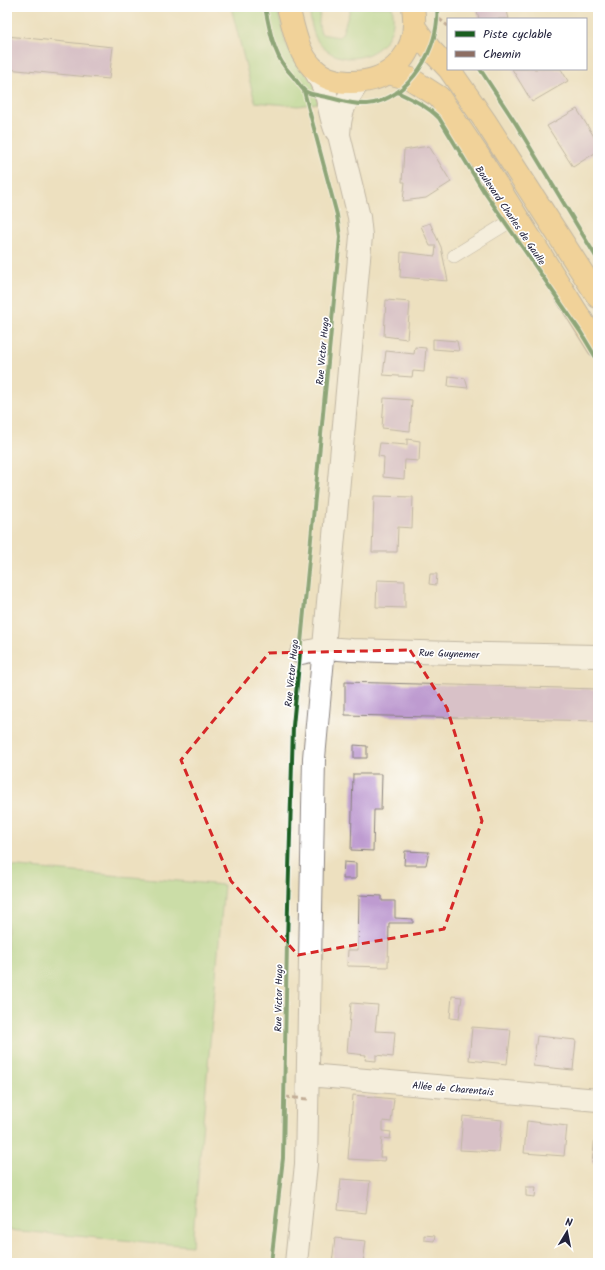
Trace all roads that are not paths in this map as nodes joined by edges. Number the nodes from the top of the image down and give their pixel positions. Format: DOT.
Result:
graph roads {
  1 [pos="288,7"];
  2 [pos="414,16"];
  3 [pos="447,67"];
  4 [pos="314,69"];
  5 [pos="449,70"];
  6 [pos="388,73"];
  7 [pos="358,83"];
  8 [pos="339,135"];
  9 [pos="517,217"];
  10 [pos="454,256"];
  11 [pos="598,297"];
  12 [pos="598,346"];
  13 [pos="325,648"];
  14 [pos="300,653"];
  15 [pos="598,656"];
  16 [pos="308,1075"];
  17 [pos="598,1100"];
  18 [pos="296,1263"];
  1 -- 4 [label="main road"];
  2 -- 3 [label="main road"];
  2 -- 6 [label="main road"];
  4 -- 7 [label="main road"];
  4 -- 8 [label="street"];
  5 -- 11 [label="main road"];
  6 -- 7 [label="main road"];
  6 -- 9 [label="main road, Boulevard Charles de Gaulle"];
  7 -- 8 [label="street"];
  8 -- 13 [label="street"];
  9 -- 10 [label="lane"];
  9 -- 12 [label="main road, Boulevard Charles de Gaulle"];
  13 -- 14 [label="street, Rue Guynemer"];
  13 -- 15 [label="street, Rue Guynemer"];
  13 -- 16 [label="street"];
  16 -- 17 [label="street, Allée de Charentais"];
  16 -- 18 [label="street"];
}
